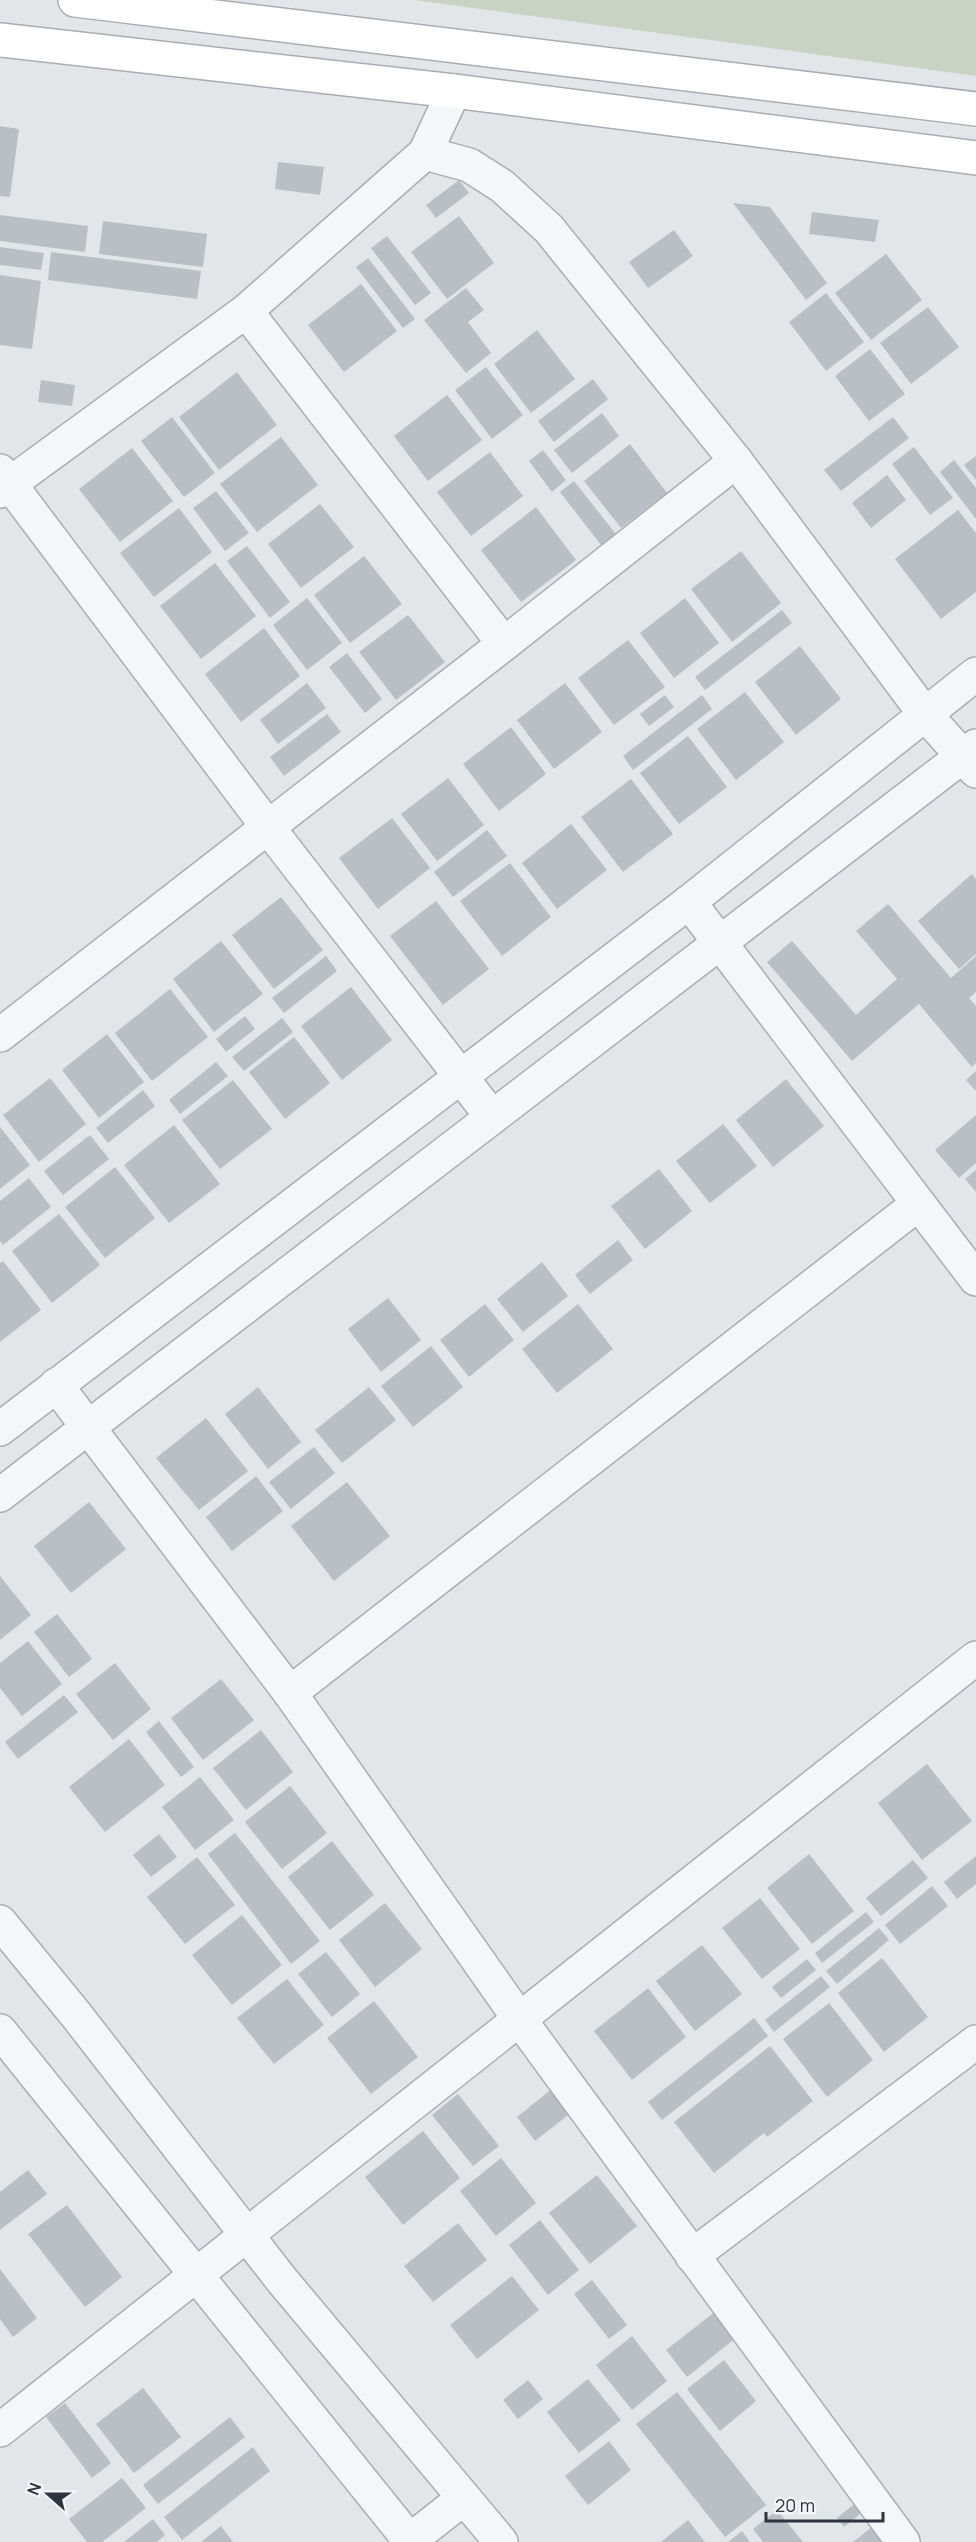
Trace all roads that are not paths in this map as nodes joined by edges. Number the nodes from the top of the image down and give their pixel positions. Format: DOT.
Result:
graph roads {
  1 [pos="75,0"];
  2 [pos="0,40"];
  3 [pos="454,91"];
  4 [pos="976,109"];
  5 [pos="425,153"];
  6 [pos="976,158"];
  7 [pos="246,311"];
  8 [pos="735,460"];
  9 [pos="3,482"];
  10 [pos="504,644"];
  11 [pos="976,674"];
  12 [pos="924,713"];
  13 [pos="972,758"];
  14 [pos="267,826"];
  15 [pos="689,902"];
  16 [pos="721,942"];
  17 [pos="2,1028"];
  18 [pos="460,1076"];
  19 [pos="492,1117"];
  20 [pos="918,1204"];
  21 [pos="976,1279"];
  22 [pos="56,1385"];
  23 [pos="89,1428"];
  24 [pos="0,1429"];
  25 [pos="0,1495"];
  26 [pos="976,1658"];
  27 [pos="290,1693"];
  28 [pos="3,1931"];
  29 [pos="520,2020"];
  30 [pos="0,2031"];
  31 [pos="976,2043"];
  32 [pos="246,2234"];
  33 [pos="692,2256"];
  34 [pos="198,2274"];
  35 [pos="0,2430"];
  36 [pos="464,2498"];
  37 [pos="410,2542"];
  38 [pos="501,2542"];
  39 [pos="903,2542"];
  1 -- 4 [label="main road"];
  2 -- 3 [label="main road"];
  3 -- 5 [label="street"];
  3 -- 6 [label="main road"];
  5 -- 7 [label="street"];
  5 -- 8 [label="street"];
  7 -- 9 [label="street"];
  7 -- 10 [label="street"];
  8 -- 10 [label="street"];
  8 -- 12 [label="street"];
  9 -- 14 [label="street"];
  10 -- 14 [label="street"];
  11 -- 12 [label="street"];
  12 -- 13 [label="street"];
  12 -- 15 [label="street"];
  13 -- 16 [label="street"];
  14 -- 17 [label="street"];
  14 -- 18 [label="street"];
  15 -- 16 [label="street"];
  15 -- 18 [label="street"];
  16 -- 19 [label="street"];
  16 -- 20 [label="street"];
  18 -- 19 [label="street"];
  18 -- 22 [label="street"];
  19 -- 23 [label="street"];
  20 -- 21 [label="street"];
  20 -- 27 [label="street"];
  22 -- 23 [label="street"];
  22 -- 24 [label="street"];
  23 -- 25 [label="street"];
  23 -- 27 [label="street"];
  26 -- 29 [label="street"];
  27 -- 29 [label="street"];
  28 -- 32 [label="street"];
  29 -- 32 [label="street"];
  29 -- 33 [label="street"];
  30 -- 34 [label="street"];
  31 -- 33 [label="street"];
  32 -- 34 [label="street"];
  32 -- 36 [label="street"];
  33 -- 39 [label="street"];
  34 -- 35 [label="street"];
  34 -- 37 [label="street"];
  36 -- 37 [label="street"];
  36 -- 38 [label="street"];
}
